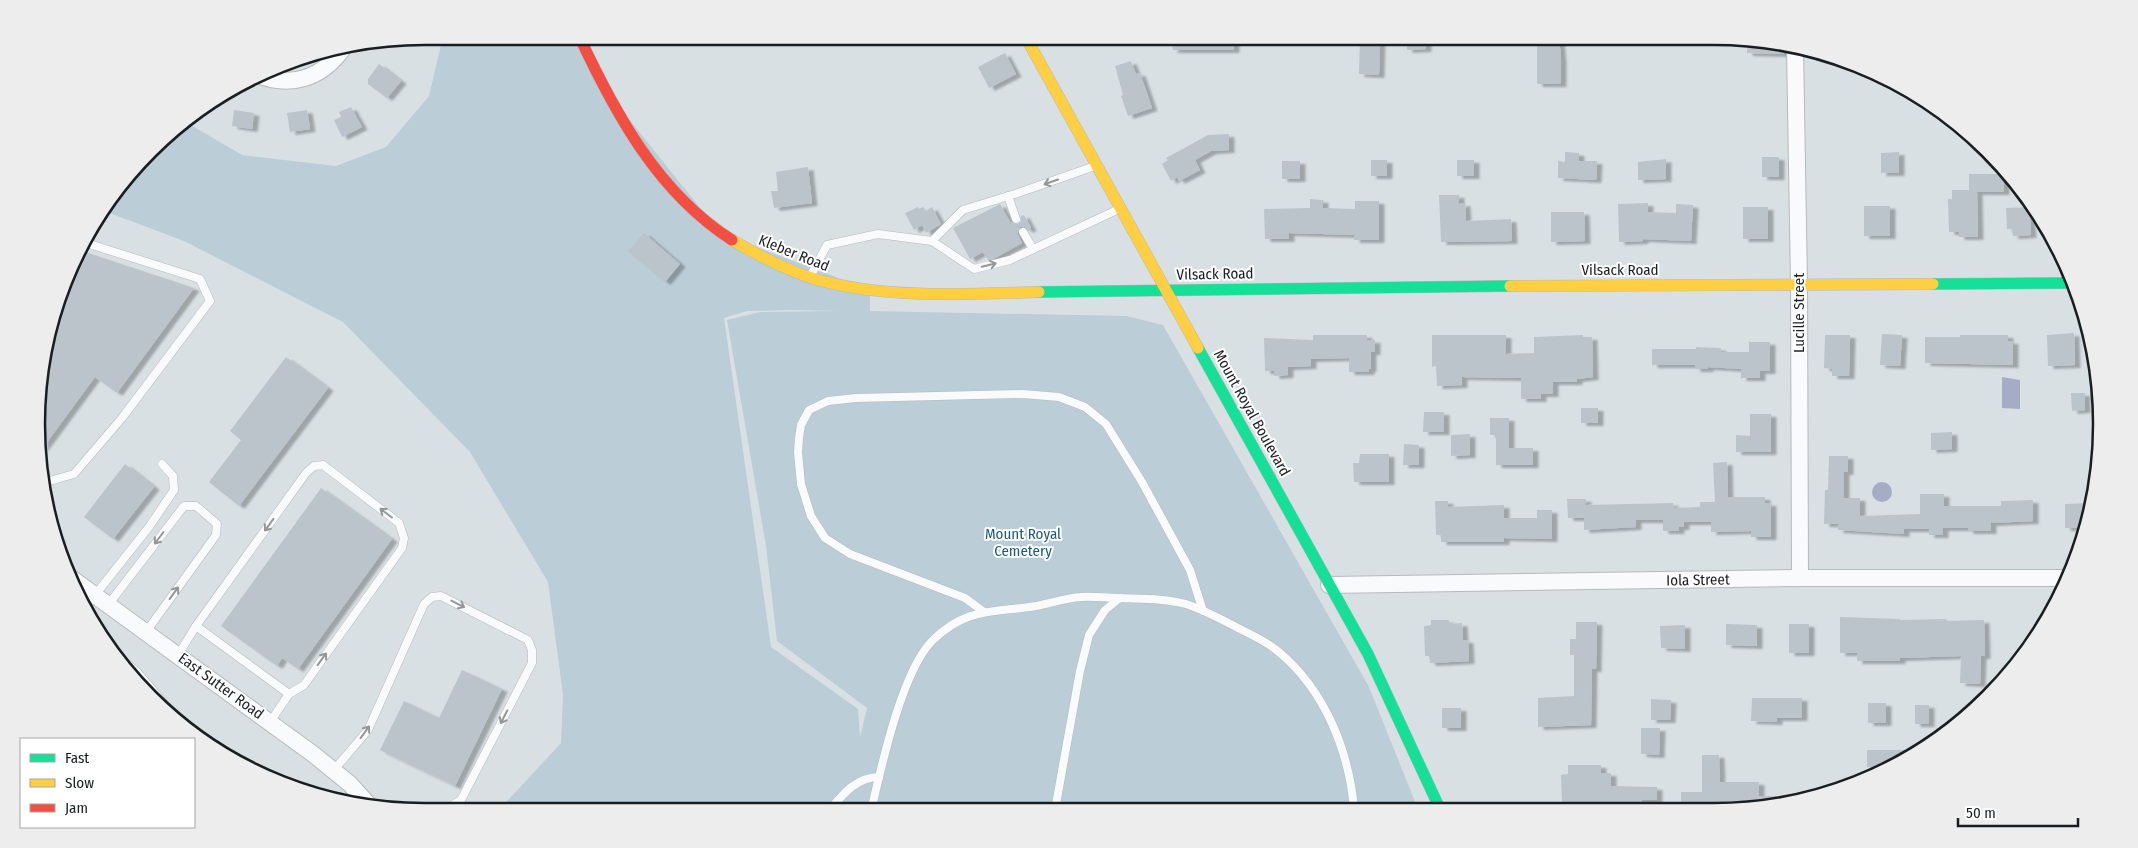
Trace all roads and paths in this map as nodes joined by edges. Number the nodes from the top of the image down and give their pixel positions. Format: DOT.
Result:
graph roads {
  1 [pos="583,45"];
  2 [pos="1030,45"];
  3 [pos="1796,54"];
  4 [pos="338,55"];
  5 [pos="270,78"];
  6 [pos="1097,166"];
  7 [pos="1008,196"];
  8 [pos="1121,208"];
  9 [pos="1016,219"];
  10 [pos="1023,232"];
  11 [pos="932,241"];
  12 [pos="90,244"];
  13 [pos="1033,249"];
  14 [pos="810,277"];
  15 [pos="2066,283"];
  16 [pos="1799,284"];
  17 [pos="1167,290"];
  18 [pos="162,464"];
  19 [pos="49,481"];
  20 [pos="1800,578"];
  21 [pos="2060,578"];
  22 [pos="1329,584"];
  23 [pos="81,585"];
  24 [pos="1120,598"];
  25 [pos="101,600"];
  26 [pos="1203,611"];
  27 [pos="984,612"];
  28 [pos="196,626"];
  29 [pos="146,632"];
  30 [pos="178,655"];
  31 [pos="289,694"];
  32 [pos="270,722"];
  33 [pos="334,770"];
  34 [pos="879,777"];
  35 [pos="363,798"];
  36 [pos="456,803"];
  37 [pos="836,803"];
  38 [pos="873,803"];
  39 [pos="1056,803"];
  40 [pos="1354,803"];
  41 [pos="1437,803"];
  1 -- 14 [label="street, Kleber Road"];
  2 -- 6 [label="street, Mount Royal Boulevard"];
  3 -- 16 [label="street, Lucille Street"];
  4 -- 5 [label="street"];
  6 -- 7 [label="lane, one-way"];
  6 -- 8 [label="street, Mount Royal Boulevard"];
  7 -- 9 [label="lane"];
  7 -- 11 [label="lane"];
  8 -- 13 [label="lane"];
  8 -- 17 [label="street, Mount Royal Boulevard"];
  10 -- 13 [label="lane"];
  11 -- 13 [label="lane, one-way"];
  11 -- 14 [label="lane"];
  12 -- 19 [label="lane"];
  14 -- 17 [label="street, Kleber Road"];
  15 -- 16 [label="street, Vilsack Road"];
  16 -- 17 [label="street, Vilsack Road"];
  16 -- 20 [label="street, Lucille Street"];
  17 -- 22 [label="street, Mount Royal Boulevard"];
  18 -- 25 [label="lane"];
  20 -- 21 [label="street, Iola Street"];
  20 -- 22 [label="street, Iola Street"];
  22 -- 41 [label="street, Mount Royal Boulevard"];
  23 -- 25 [label="street, East Sutter Road"];
  24 -- 26 [label="lane"];
  24 -- 27 [label="lane"];
  24 -- 39 [label="lane"];
  25 -- 29 [label="street, East Sutter Road"];
  29 -- 25 [label="lane, one-way"];
  26 -- 27 [label="lane"];
  26 -- 40 [label="lane"];
  27 -- 34 [label="lane"];
  28 -- 30 [label="lane"];
  28 -- 31 [label="lane"];
  31 -- 28 [label="lane, one-way"];
  29 -- 30 [label="street, East Sutter Road"];
  30 -- 32 [label="street, East Sutter Road"];
  31 -- 32 [label="lane"];
  32 -- 33 [label="street, East Sutter Road"];
  33 -- 35 [label="street, East Sutter Road"];
  33 -- 36 [label="lane, one-way"];
  34 -- 37 [label="lane"];
  34 -- 38 [label="lane"];
}
